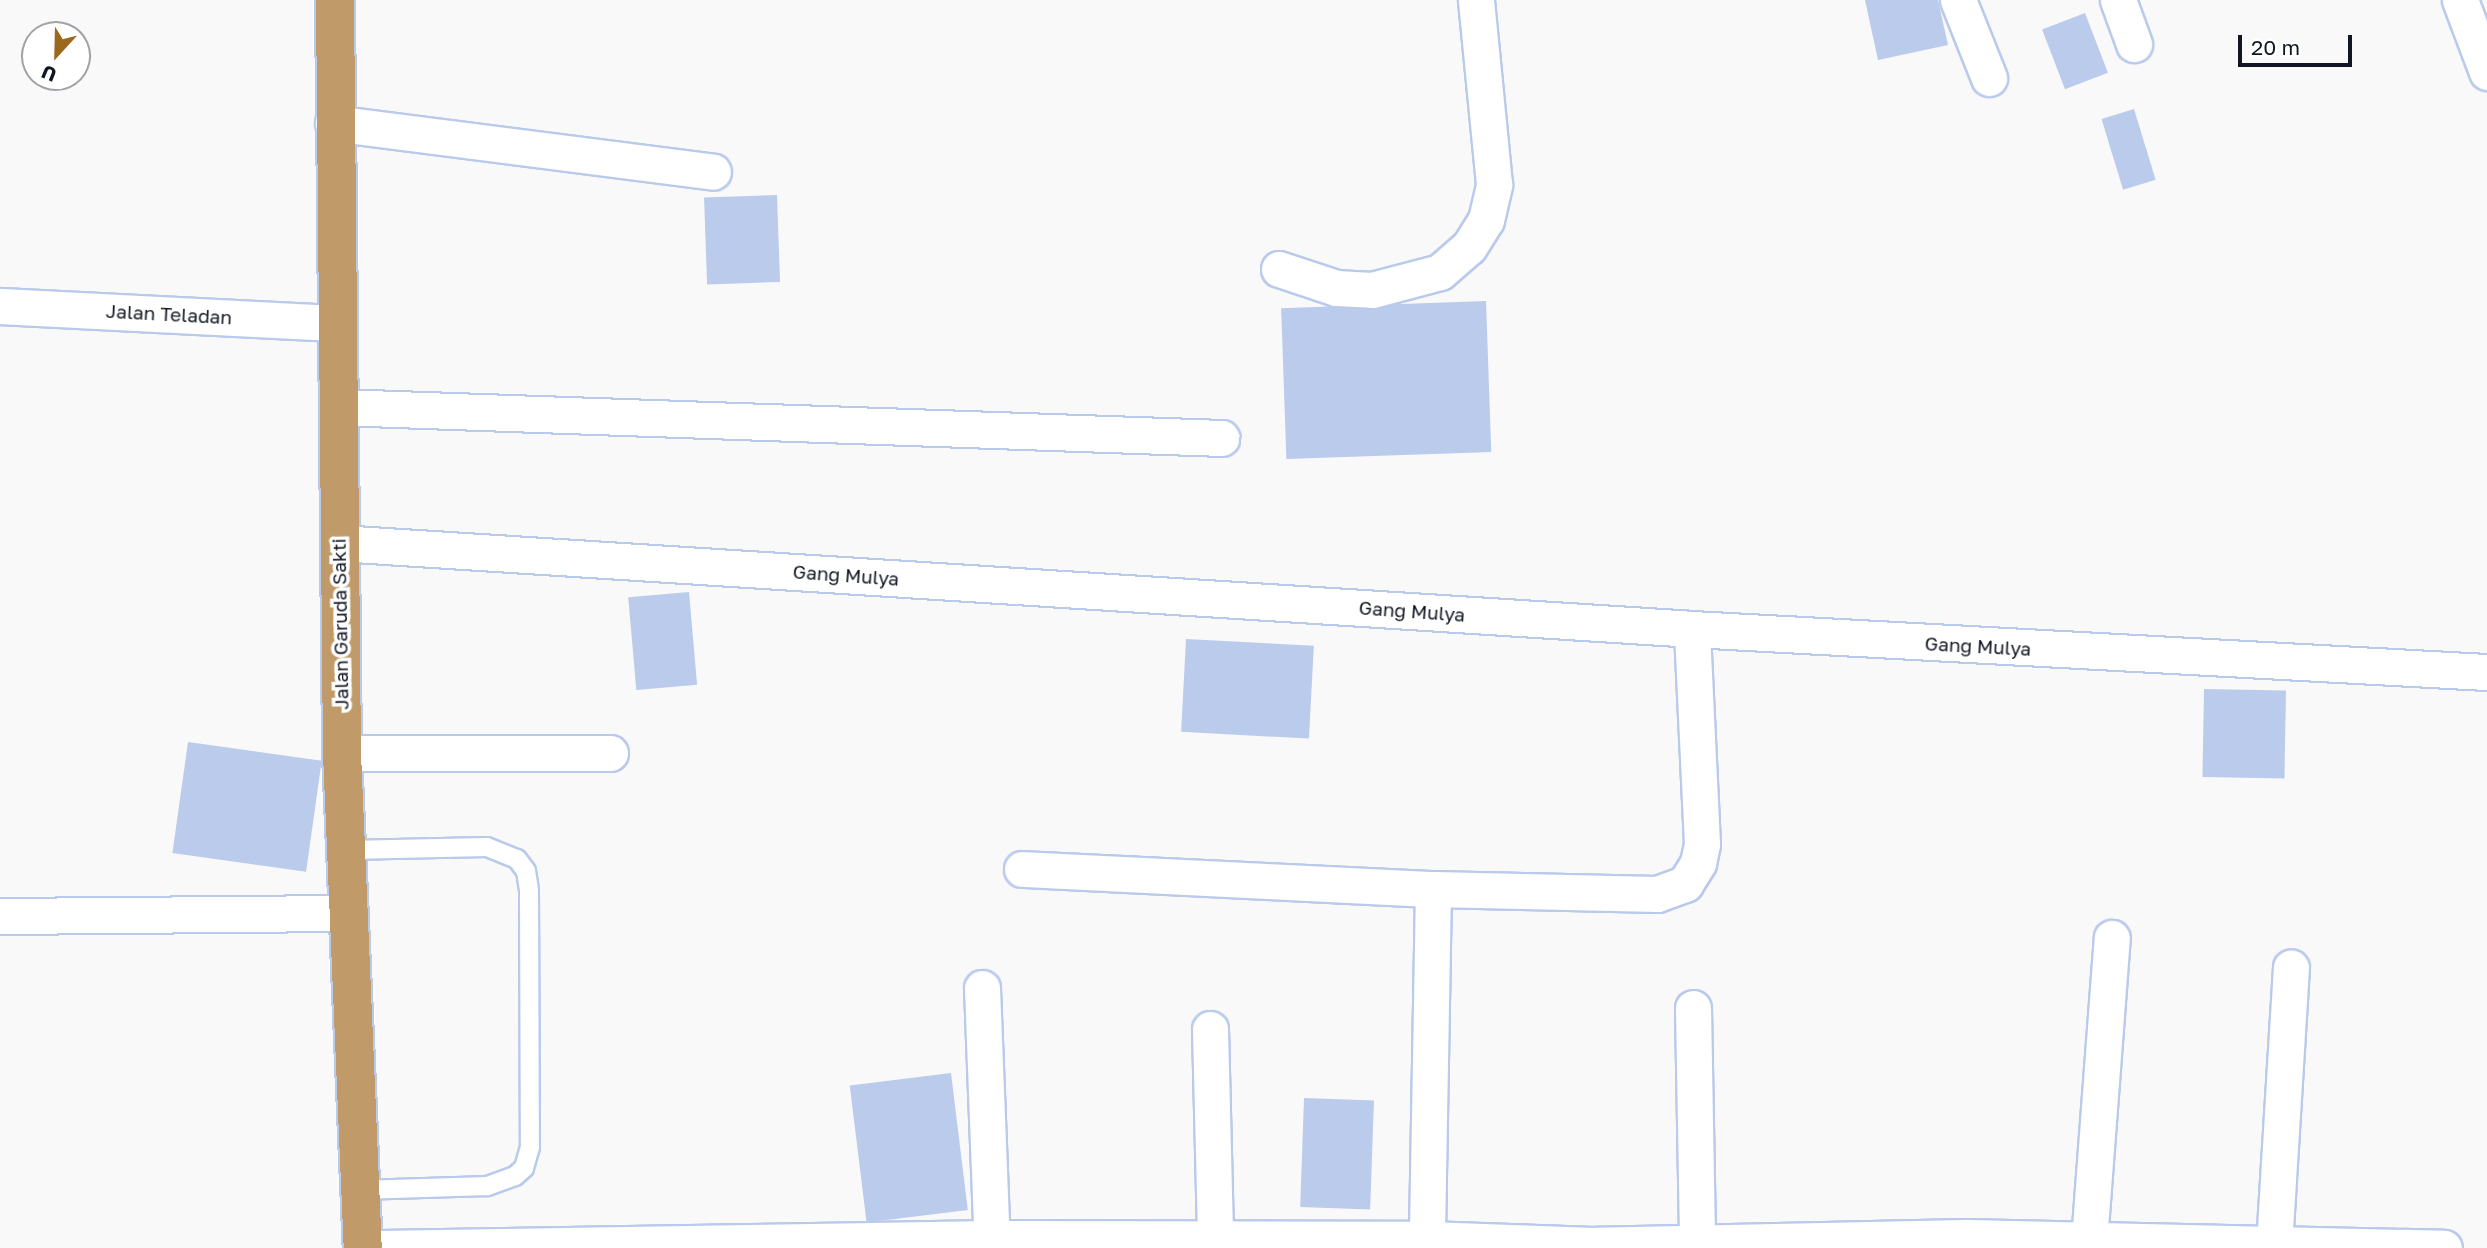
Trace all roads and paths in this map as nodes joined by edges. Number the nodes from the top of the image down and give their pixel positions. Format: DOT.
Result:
graph roads {
  1 [pos="335,0"];
  2 [pos="1476,0"];
  3 [pos="1958,0"];
  4 [pos="2118,0"];
  5 [pos="2460,0"];
  6 [pos="2134,44"];
  7 [pos="2487,72"];
  8 [pos="1989,78"];
  9 [pos="333,123"];
  10 [pos="713,172"];
  11 [pos="1279,269"];
  12 [pos="0,306"];
  13 [pos="337,323"];
  14 [pos="339,407"];
  15 [pos="1221,438"];
  16 [pos="338,543"];
  17 [pos="1692,629"];
  18 [pos="2487,672"];
  19 [pos="342,753"];
  20 [pos="610,753"];
  21 [pos="347,850"];
  22 [pos="1022,869"];
  23 [pos="1433,889"];
  24 [pos="349,913"];
  25 [pos="0,916"];
  26 [pos="2112,938"];
  27 [pos="2291,968"];
  28 [pos="982,988"];
  29 [pos="1692,1008"];
  30 [pos="1210,1029"];
  31 [pos="361,1190"];
  32 [pos="1215,1239"];
  33 [pos="1427,1239"];
  34 [pos="2088,1241"];
  35 [pos="992,1243"];
  36 [pos="1697,1244"];
  37 [pos="2274,1245"];
  38 [pos="2170,1246"];
  39 [pos="2390,1247"];
  40 [pos="363,1248"];
  41 [pos="380,1248"];
  42 [pos="2444,1248"];
  1 -- 9 [label="highway, Jalan Garuda Sakti"];
  2 -- 11 [label="street"];
  3 -- 8 [label="street"];
  4 -- 6 [label="street"];
  5 -- 7 [label="street"];
  9 -- 10 [label="street"];
  9 -- 13 [label="highway, Jalan Garuda Sakti"];
  12 -- 13 [label="street, Jalan Teladan"];
  13 -- 14 [label="highway, Jalan Garuda Sakti"];
  14 -- 15 [label="street"];
  14 -- 16 [label="highway, Jalan Garuda Sakti"];
  16 -- 17 [label="street, Gang Mulya"];
  16 -- 19 [label="highway, Jalan Garuda Sakti"];
  17 -- 18 [label="street, Gang Mulya"];
  17 -- 23 [label="street"];
  19 -- 20 [label="street"];
  19 -- 21 [label="highway, Jalan Garuda Sakti"];
  21 -- 24 [label="highway, Jalan Garuda Sakti"];
  21 -- 31 [label="lane"];
  22 -- 23 [label="street"];
  23 -- 33 [label="street"];
  24 -- 25 [label="street"];
  24 -- 31 [label="highway, Jalan Garuda Sakti"];
  26 -- 34 [label="street"];
  27 -- 37 [label="street"];
  28 -- 35 [label="street"];
  29 -- 36 [label="street"];
  30 -- 32 [label="street"];
  31 -- 40 [label="highway, Jalan Garuda Sakti"];
  32 -- 33 [label="street"];
  32 -- 35 [label="street"];
  33 -- 36 [label="street"];
  34 -- 36 [label="street"];
  34 -- 38 [label="street"];
  35 -- 41 [label="street"];
  37 -- 38 [label="street"];
  37 -- 39 [label="street"];
  39 -- 42 [label="street"];
}
